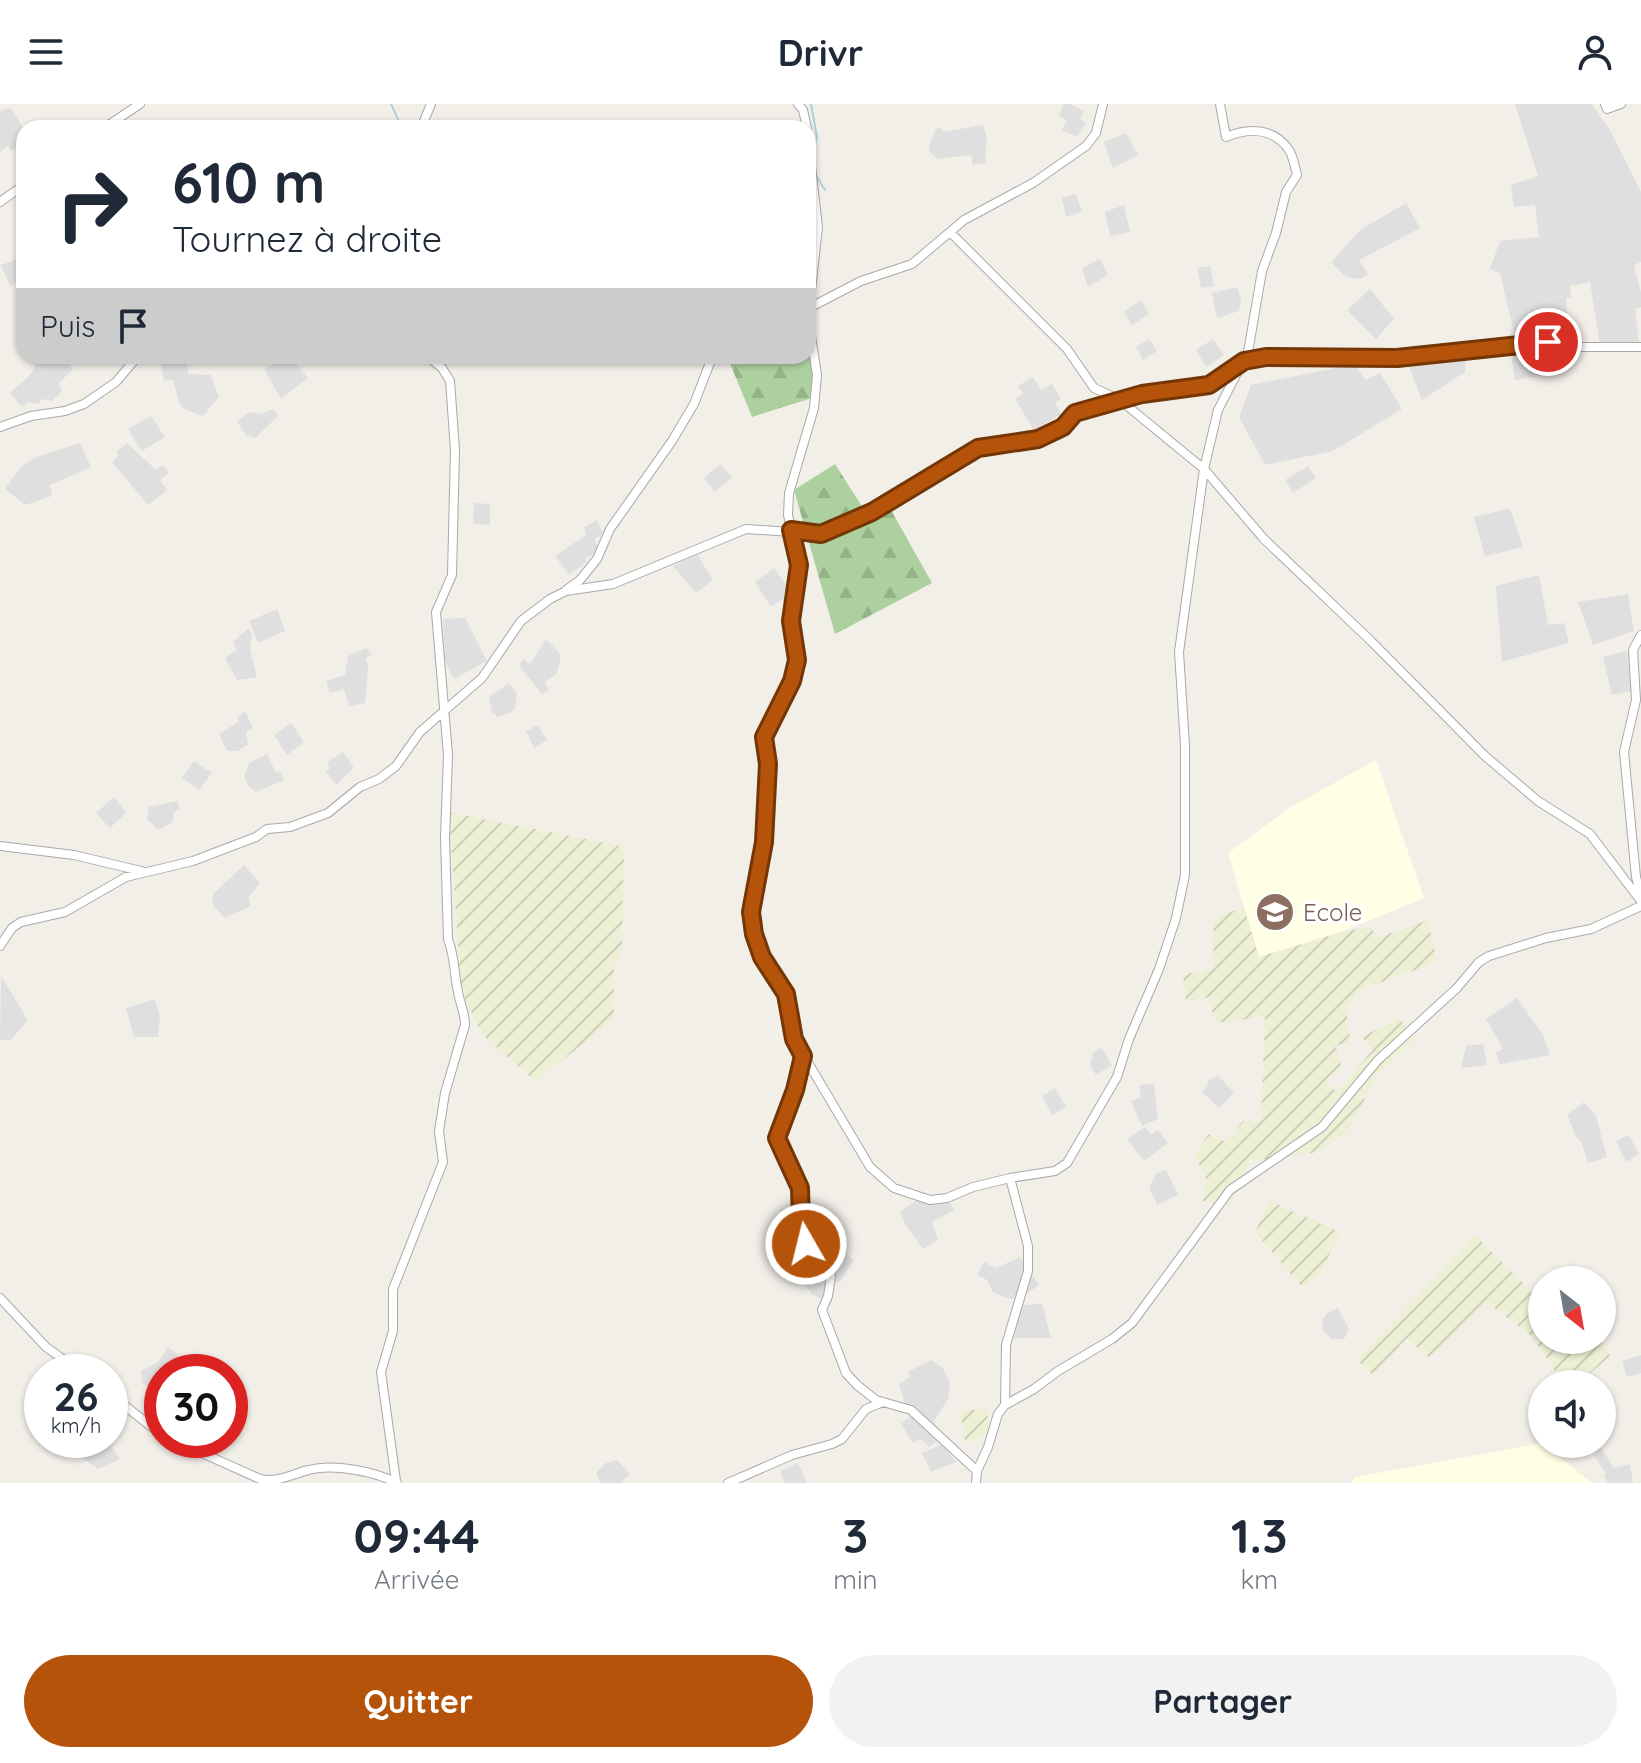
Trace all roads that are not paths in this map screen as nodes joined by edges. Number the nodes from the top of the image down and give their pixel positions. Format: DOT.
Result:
graph roads {
  1 [pos="140,104"];
  2 [pos="1103,104"];
  3 [pos="1220,104"];
  4 [pos="1605,104"];
  5 [pos="1621,104"];
  6 [pos="116,120"];
  7 [pos="816,210"];
  8 [pos="950,232"];
  9 [pos="816,245"];
  10 [pos="816,304"];
  11 [pos="1641,347"];
  12 [pos="1244,361"];
  13 [pos="131,364"];
  14 [pos="437,364"];
  15 [pos="709,364"];
  16 [pos="815,364"];
  17 [pos="1120,400"];
  18 [pos="0,427"];
  19 [pos="1204,469"];
  20 [pos="791,530"];
  21 [pos="566,591"];
  22 [pos="1641,635"];
  23 [pos="444,710"];
  24 [pos="0,846"];
  25 [pos="143,872"];
  26 [pos="1641,895"];
  27 [pos="1641,904"];
  28 [pos="0,946"];
  29 [pos="803,1056"];
  30 [pos="1010,1178"];
  31 [pos="0,1298"];
  32 [pos="56,1354"];
  33 [pos="886,1401"];
  34 [pos="1005,1405"];
  35 [pos="128,1408"];
  36 [pos="144,1421"];
  37 [pos="213,1458"];
  38 [pos="977,1471"];
  39 [pos="396,1482"];
  40 [pos="728,1483"];
  41 [pos="976,1483"];
  1 -- 6 [label="street"];
  2 -- 8 [label="street"];
  3 -- 12 [label="street"];
  4 -- 5 [label="street"];
  7 -- 9 [label="street"];
  8 -- 10 [label="street"];
  8 -- 17 [label="street"];
  11 -- 12 [label="street"];
  12 -- 17 [label="street"];
  12 -- 19 [label="street"];
  13 -- 18 [label="street"];
  14 -- 23 [label="street"];
  15 -- 21 [label="street"];
  16 -- 20 [label="street"];
  17 -- 19 [label="street"];
  17 -- 20 [label="street"];
  19 -- 27 [label="street"];
  19 -- 30 [label="street"];
  20 -- 21 [label="street"];
  20 -- 29 [label="street"];
  21 -- 23 [label="street"];
  22 -- 26 [label="street"];
  23 -- 25 [label="street"];
  23 -- 39 [label="street"];
  24 -- 25 [label="street"];
  25 -- 28 [label="street"];
  27 -- 34 [label="street"];
  29 -- 30 [label="street"];
  29 -- 33 [label="street"];
  30 -- 34 [label="street"];
  31 -- 32 [label="street"];
  33 -- 38 [label="street"];
  33 -- 40 [label="street"];
  34 -- 38 [label="street"];
  35 -- 36 [label="street"];
  37 -- 39 [label="street"];
  38 -- 41 [label="street"];
}
